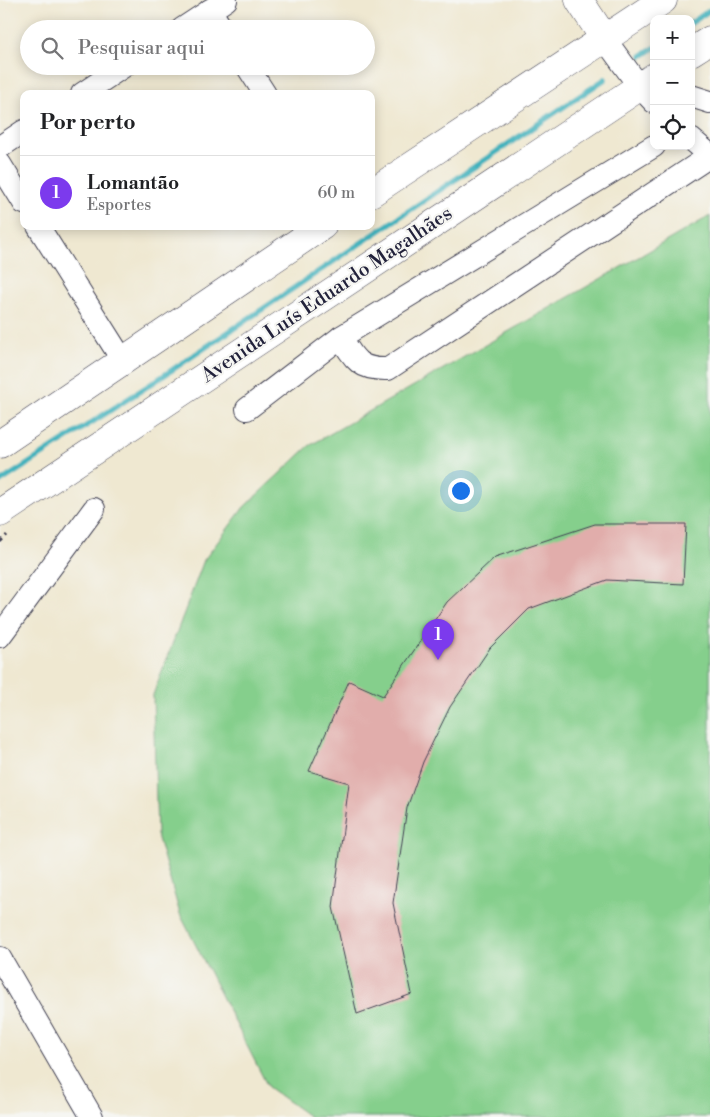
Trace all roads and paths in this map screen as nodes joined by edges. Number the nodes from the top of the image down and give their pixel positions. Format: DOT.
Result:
graph roads {
  1 [pos="579,0"];
  2 [pos="663,0"];
  3 [pos="219,13"];
  4 [pos="203,20"];
  5 [pos="604,38"];
  6 [pos="710,40"];
  7 [pos="695,49"];
  8 [pos="110,75"];
  9 [pos="253,75"];
  10 [pos="88,90"];
  11 [pos="262,90"];
  12 [pos="650,90"];
  13 [pos="695,97"];
  14 [pos="710,102"];
  15 [pos="20,134"];
  16 [pos="695,142"];
  17 [pos="0,147"];
  18 [pos="650,148"];
  19 [pos="710,155"];
  20 [pos="0,164"];
  21 [pos="375,190"];
  22 [pos="20,196"];
  23 [pos="41,230"];
  24 [pos="316,230"];
  25 [pos="341,336"];
  26 [pos="123,361"];
  27 [pos="247,408"];
  28 [pos="0,444"];
  29 [pos="94,509"];
  30 [pos="0,513"];
  31 [pos="0,636"];
  32 [pos="0,958"];
  33 [pos="92,1117"];
  1 -- 5 [label="main road"];
  2 -- 5 [label="main road"];
  3 -- 4 [label="street"];
  5 -- 12 [label="street"];
  5 -- 21 [label="main road"];
  6 -- 7 [label="main road"];
  8 -- 10 [label="street"];
  9 -- 11 [label="street"];
  12 -- 30 [label="main road, Avenida Luís Eduardo Magalhães"];
  13 -- 14 [label="street"];
  15 -- 17 [label="street"];
  16 -- 19 [label="street"];
  18 -- 25 [label="street"];
  19 -- 25 [label="street"];
  20 -- 22 [label="street"];
  23 -- 26 [label="street"];
  24 -- 26 [label="main road"];
  25 -- 27 [label="street"];
  26 -- 28 [label="main road"];
  29 -- 31 [label="street"];
  32 -- 33 [label="street"];
}
